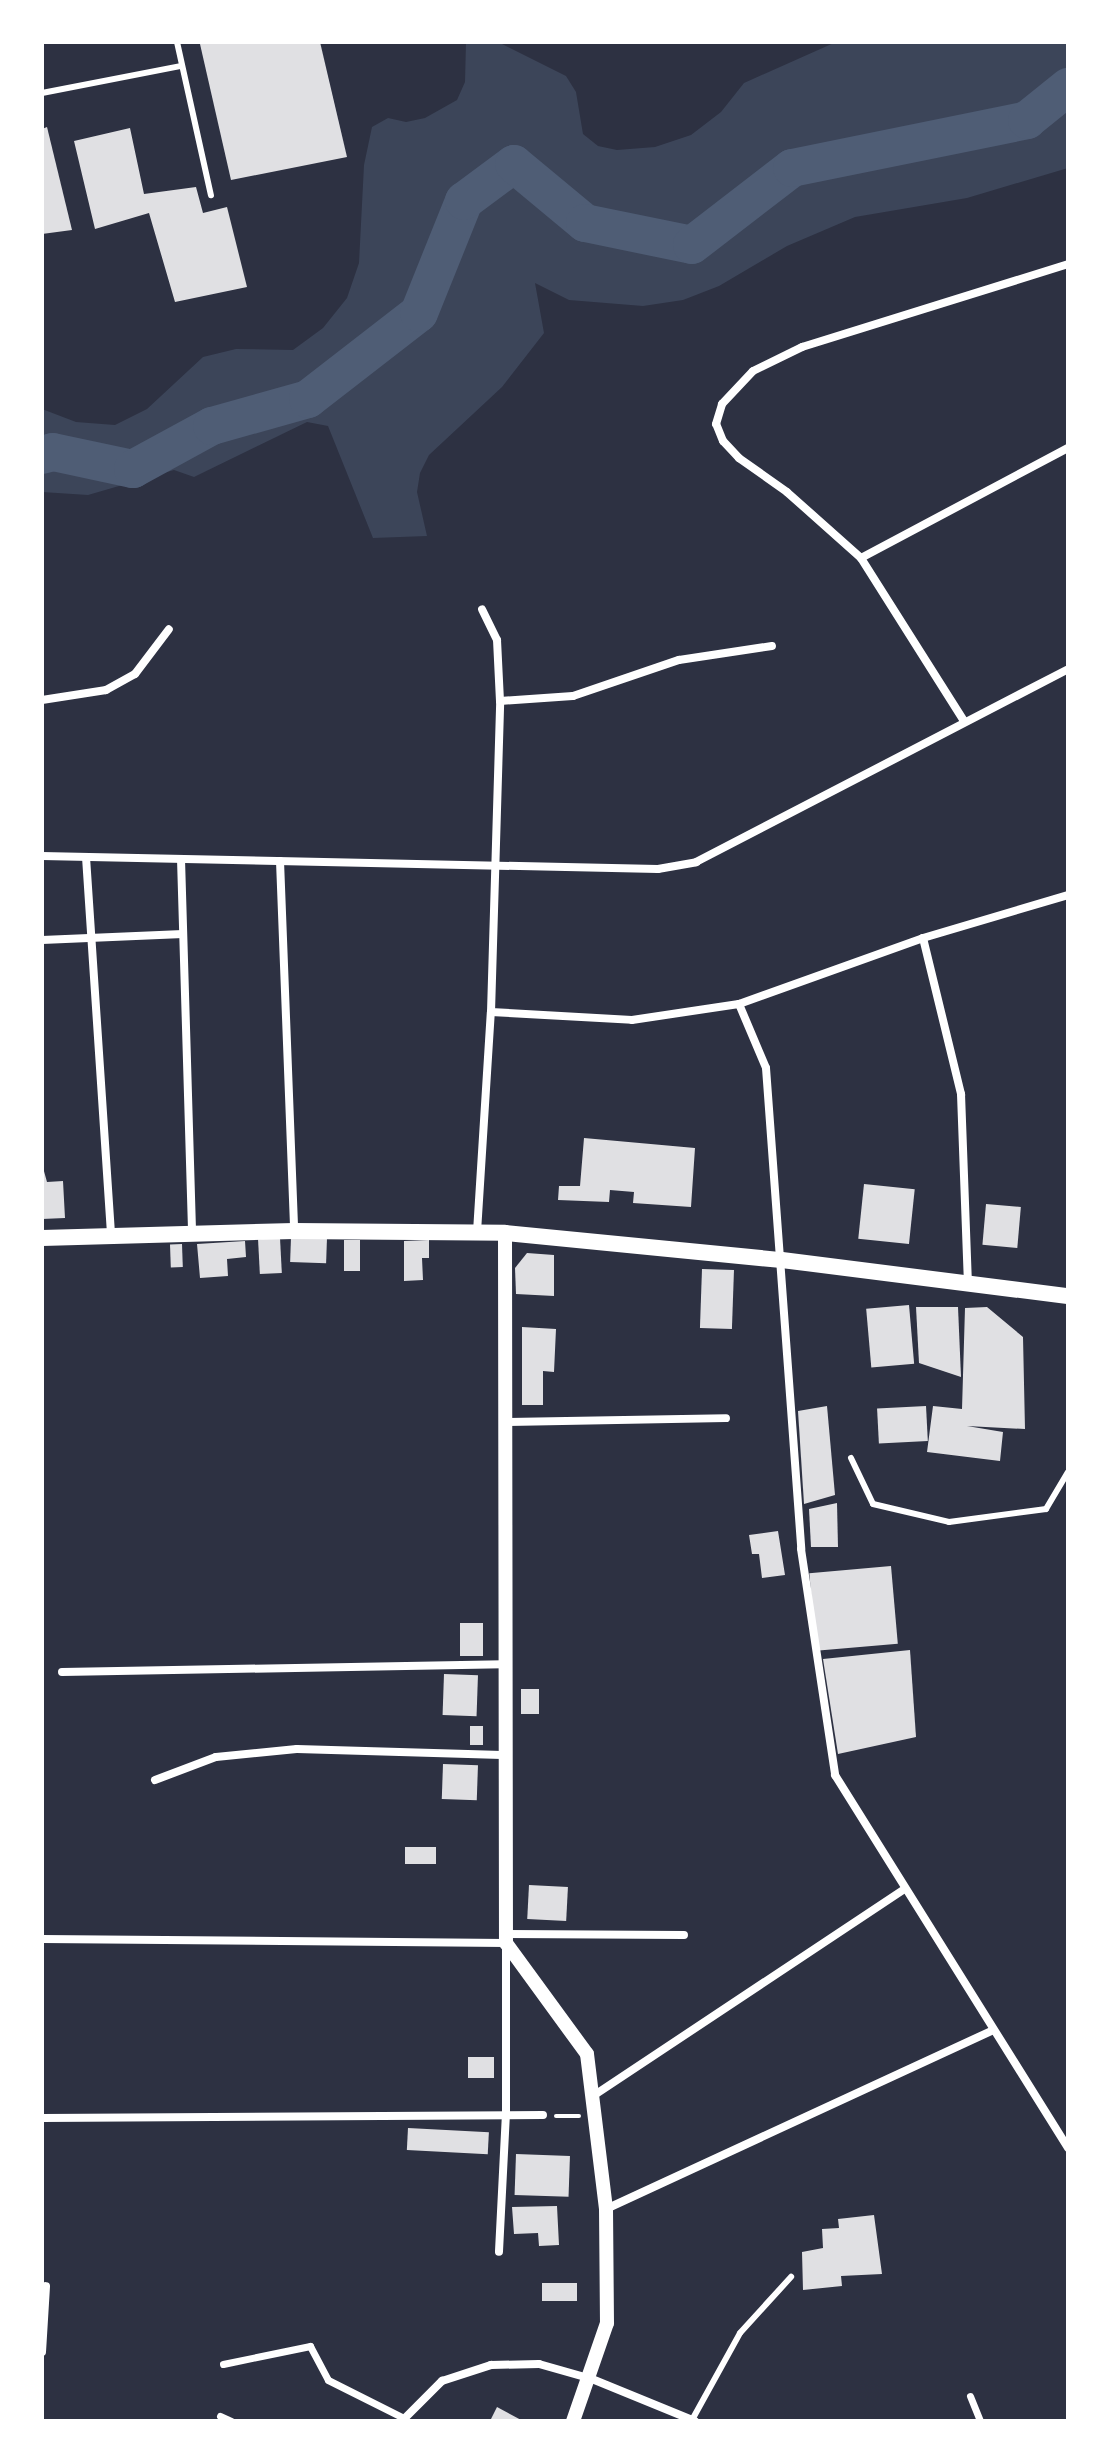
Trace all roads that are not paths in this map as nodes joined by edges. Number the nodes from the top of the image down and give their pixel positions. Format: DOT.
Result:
graph roads {
  1 [pos="177,42"];
  2 [pos="181,66"];
  3 [pos="42,93"];
  4 [pos="211,195"];
  5 [pos="1068,264"];
  6 [pos="1068,448"];
  7 [pos="861,558"];
  8 [pos="482,609"];
  9 [pos="169,629"];
  10 [pos="772,646"];
  11 [pos="1068,669"];
  12 [pos="42,700"];
  13 [pos="500,701"];
  14 [pos="964,721"];
  15 [pos="42,856"];
  16 [pos="86,857"];
  17 [pos="181,859"];
  18 [pos="280,861"];
  19 [pos="495,865"];
  20 [pos="1068,895"];
  21 [pos="183,934"];
  22 [pos="87,935"];
  23 [pos="923,938"];
  24 [pos="42,940"];
  25 [pos="739,1004"];
  26 [pos="491,1012"];
  27 [pos="294,1231"];
  28 [pos="192,1233"];
  29 [pos="477,1233"];
  30 [pos="505,1233"];
  31 [pos="111,1236"];
  32 [pos="42,1238"];
  33 [pos="782,1260"];
  34 [pos="968,1284"];
  35 [pos="1068,1296"];
  36 [pos="726,1418"];
  37 [pos="504,1422"];
  38 [pos="851,1458"];
  39 [pos="1068,1472"];
  40 [pos="503,1664"];
  41 [pos="62,1672"];
  42 [pos="502,1755"];
  43 [pos="155,1780"];
  44 [pos="904,1889"];
  45 [pos="684,1935"];
  46 [pos="42,1939"];
  47 [pos="506,1939"];
  48 [pos="993,2030"];
  49 [pos="596,2094"];
  50 [pos="506,2113"];
  51 [pos="543,2115"];
  52 [pos="42,2118"];
  53 [pos="1068,2148"];
  54 [pos="606,2209"];
  55 [pos="499,2252"];
  56 [pos="791,2277"];
  57 [pos="46,2286"];
  58 [pos="42,2352"];
  59 [pos="223,2364"];
  60 [pos="592,2379"];
  61 [pos="970,2396"];
  62 [pos="220,2416"];
  63 [pos="403,2419"];
  64 [pos="694,2420"];
  65 [pos="231,2421"];
  66 [pos="573,2421"];
  67 [pos="980,2421"];
  1 -- 2 [label="lane"];
  2 -- 3 [label="lane"];
  2 -- 4 [label="lane"];
  5 -- 7 [label="street"];
  6 -- 7 [label="street"];
  7 -- 14 [label="street"];
  8 -- 13 [label="street"];
  9 -- 12 [label="street"];
  10 -- 13 [label="street"];
  11 -- 14 [label="street"];
  13 -- 19 [label="street"];
  14 -- 19 [label="street"];
  15 -- 16 [label="street"];
  16 -- 17 [label="street"];
  16 -- 22 [label="street"];
  17 -- 18 [label="street"];
  17 -- 21 [label="street"];
  18 -- 19 [label="street"];
  18 -- 27 [label="street"];
  19 -- 26 [label="street"];
  20 -- 23 [label="street"];
  21 -- 22 [label="street"];
  21 -- 28 [label="street"];
  22 -- 24 [label="street"];
  22 -- 31 [label="street"];
  23 -- 25 [label="street"];
  23 -- 34 [label="street"];
  25 -- 26 [label="street"];
  25 -- 33 [label="street"];
  26 -- 29 [label="street"];
  27 -- 28 [label="main road"];
  27 -- 29 [label="main road"];
  28 -- 31 [label="main road"];
  29 -- 30 [label="main road"];
  30 -- 33 [label="main road"];
  30 -- 37 [label="street"];
  31 -- 32 [label="main road"];
  33 -- 34 [label="main road"];
  33 -- 44 [label="street"];
  34 -- 35 [label="main road"];
  36 -- 37 [label="street"];
  37 -- 40 [label="street"];
  38 -- 39 [label="lane"];
  40 -- 41 [label="street"];
  40 -- 42 [label="street"];
  42 -- 43 [label="street"];
  42 -- 47 [label="street"];
  44 -- 48 [label="street"];
  44 -- 49 [label="street"];
  45 -- 47 [label="street"];
  46 -- 47 [label="street"];
  47 -- 49 [label="street"];
  47 -- 50 [label="street"];
  48 -- 53 [label="street"];
  48 -- 54 [label="street"];
  49 -- 54 [label="street"];
  50 -- 51 [label="street"];
  50 -- 52 [label="street"];
  50 -- 55 [label="street"];
  54 -- 60 [label="street"];
  56 -- 64 [label="lane"];
  57 -- 58 [label="street"];
  59 -- 63 [label="street"];
  60 -- 63 [label="street"];
  60 -- 64 [label="street"];
  60 -- 66 [label="street"];
  61 -- 67 [label="street"];
  62 -- 65 [label="street"];
}
